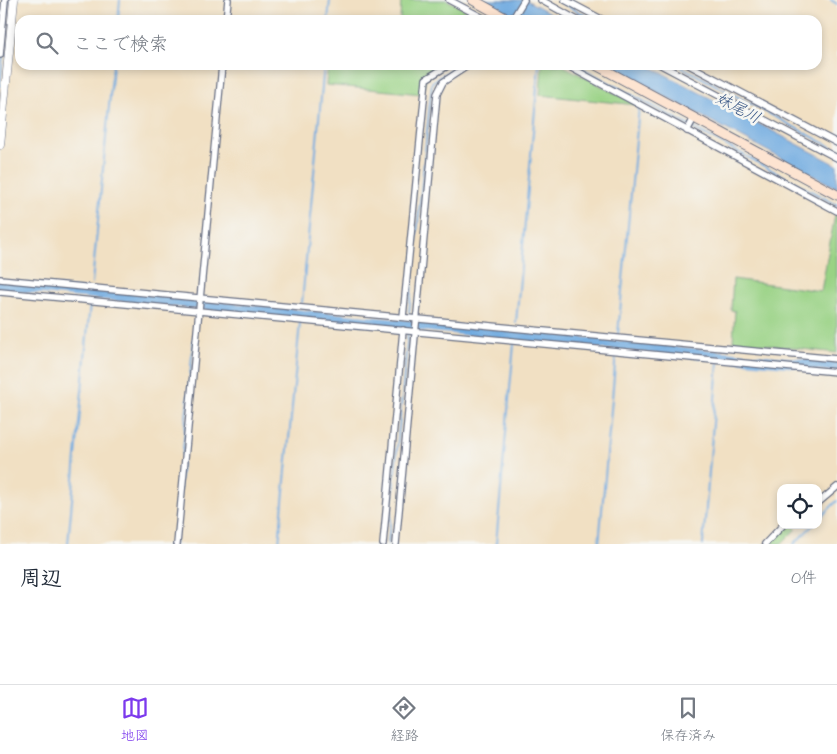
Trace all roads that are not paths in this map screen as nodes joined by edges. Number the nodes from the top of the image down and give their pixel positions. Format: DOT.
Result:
graph roads {
  1 [pos="5,0"];
  2 [pos="14,0"];
  3 [pos="228,0"];
  4 [pos="450,0"];
  5 [pos="473,0"];
  6 [pos="524,0"];
  7 [pos="541,0"];
  8 [pos="565,0"];
  9 [pos="226,15"];
  10 [pos="478,15"];
  11 [pos="503,15"];
  12 [pos="514,15"];
  13 [pos="568,15"];
  14 [pos="594,15"];
  15 [pos="0,55"];
  16 [pos="222,70"];
  17 [pos="441,70"];
  18 [pos="461,70"];
  19 [pos="575,70"];
  20 [pos="604,70"];
  21 [pos="670,70"];
  22 [pos="698,70"];
  23 [pos="690,125"];
  24 [pos="837,143"];
  25 [pos="0,145"];
  26 [pos="425,157"];
  27 [pos="837,158"];
  28 [pos="837,195"];
  29 [pos="837,211"];
  30 [pos="0,279"];
  31 [pos="94,289"];
  32 [pos="0,292"];
  33 [pos="93,299"];
  34 [pos="200,304"];
  35 [pos="305,316"];
  36 [pos="403,318"];
  37 [pos="416,320"];
  38 [pos="410,330"];
  39 [pos="518,335"];
  40 [pos="621,340"];
  41 [pos="620,349"];
  42 [pos="837,359"];
  43 [pos="837,372"];
  44 [pos="837,487"];
  45 [pos="822,500"];
  46 [pos="780,529"];
  47 [pos="177,544"];
  48 [pos="383,544"];
  49 [pos="396,544"];
  50 [pos="765,544"];
  1 -- 15 [label="street"];
  2 -- 25 [label="street"];
  3 -- 9 [label="street"];
  4 -- 10 [label="street"];
  5 -- 11 [label="main road"];
  6 -- 12 [label="street"];
  7 -- 13 [label="street"];
  8 -- 14 [label="street"];
  16 -- 34 [label="street"];
  17 -- 26 [label="street"];
  18 -- 26 [label="street"];
  19 -- 23 [label="street"];
  20 -- 23 [label="main road"];
  21 -- 27 [label="street"];
  22 -- 24 [label="street"];
  23 -- 28 [label="main road"];
  23 -- 29 [label="street"];
  26 -- 36 [label="street"];
  26 -- 37 [label="street"];
  30 -- 31 [label="street"];
  31 -- 33 [label="street"];
  31 -- 34 [label="street"];
  32 -- 33 [label="street"];
  33 -- 34 [label="street"];
  34 -- 35 [label="street"];
  34 -- 35 [label="street"];
  34 -- 47 [label="street"];
  35 -- 36 [label="street"];
  35 -- 38 [label="street"];
  36 -- 37 [label="street"];
  37 -- 38 [label="street"];
  37 -- 39 [label="street"];
  38 -- 39 [label="street"];
  38 -- 48 [label="street"];
  38 -- 49 [label="street"];
  39 -- 40 [label="street"];
  39 -- 43 [label="street"];
  40 -- 41 [label="street"];
  40 -- 42 [label="street"];
  44 -- 45 [label="street"];
  46 -- 50 [label="street"];
}
